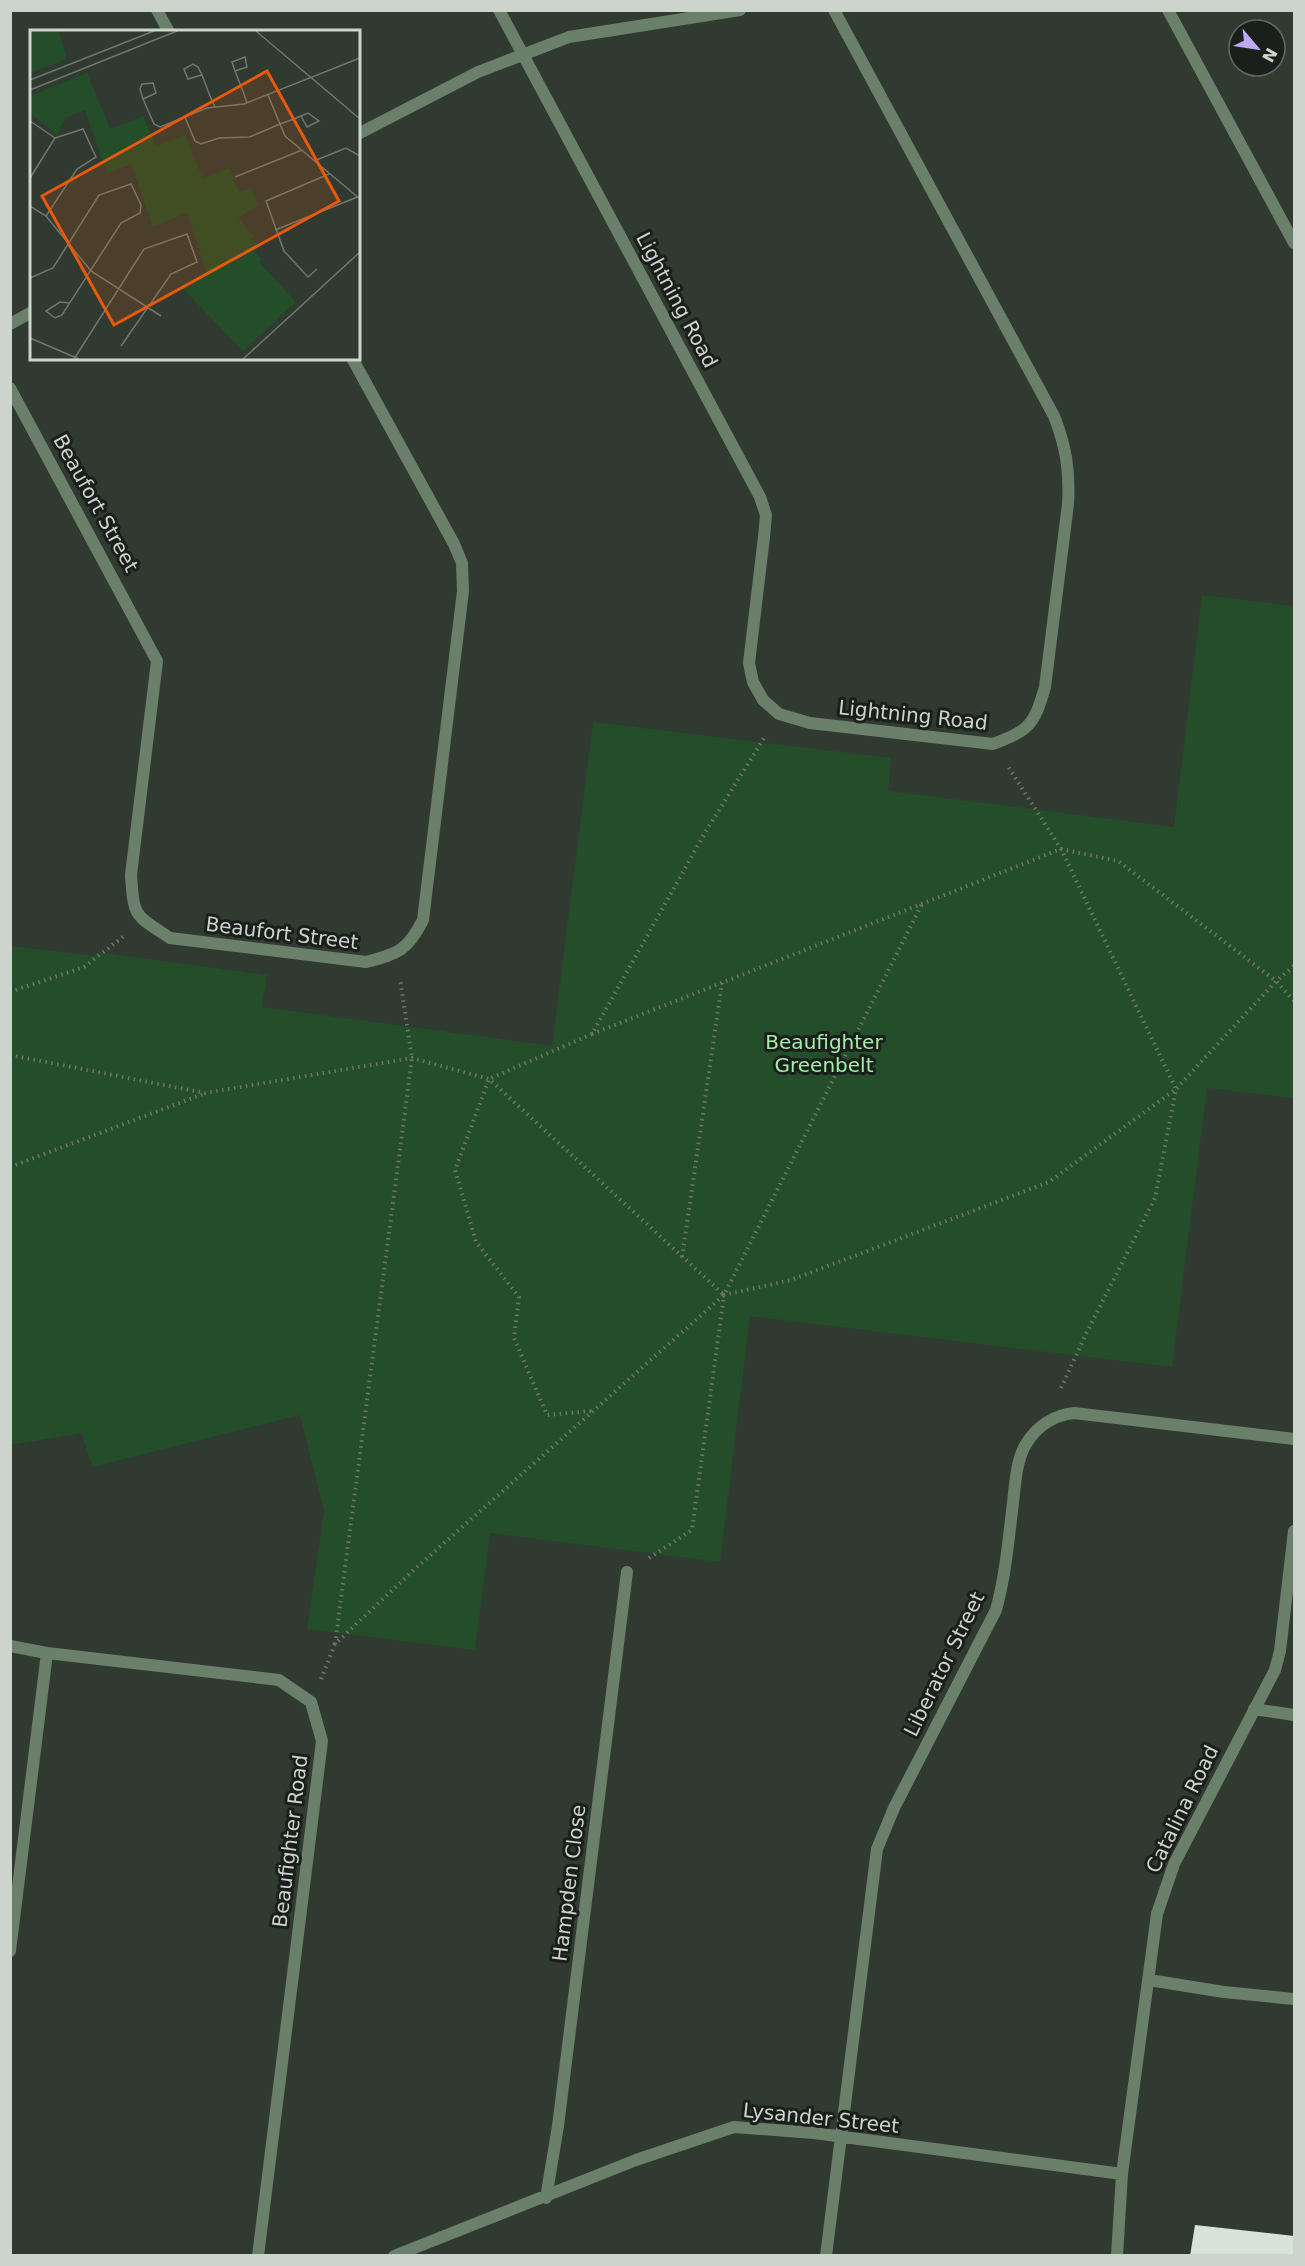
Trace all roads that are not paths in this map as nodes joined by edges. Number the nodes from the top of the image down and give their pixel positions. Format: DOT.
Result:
graph roads {
  1 [pos="157,10"];
  2 [pos="500,10"];
  3 [pos="740,10"];
  4 [pos="834,10"];
  5 [pos="1168,10"];
  6 [pos="168,30"];
  7 [pos="522,53"];
  8 [pos="360,133"];
  9 [pos="1294,243"];
  10 [pos="30,313"];
  11 [pos="10,324"];
  12 [pos="353,360"];
  13 [pos="10,388"];
  14 [pos="1294,1439"];
  15 [pos="1294,1531"];
  16 [pos="627,1572"];
  17 [pos="10,1646"];
  18 [pos="47,1653"];
  19 [pos="1254,1709"];
  20 [pos="1294,1715"];
  21 [pos="10,1951"];
  22 [pos="1149,1980"];
  23 [pos="1294,1999"];
  24 [pos="841,2137"];
  25 [pos="1122,2174"];
  26 [pos="546,2198"];
  27 [pos="416,2251"];
  28 [pos="258,2256"];
  29 [pos="394,2256"];
  30 [pos="826,2256"];
  31 [pos="1117,2256"];
  1 -- 6 [label="street"];
  2 -- 7 [label="street, Lightning Road"];
  3 -- 7 [label="street"];
  4 -- 7 [label="street, Lightning Road"];
  5 -- 9 [label="street"];
  7 -- 8 [label="street"];
  10 -- 11 [label="street"];
  12 -- 13 [label="street, Beaufort Street"];
  14 -- 24 [label="street, Liberator Street"];
  15 -- 19 [label="street, Catalina Road"];
  16 -- 26 [label="street, Hampden Close"];
  17 -- 18 [label="street"];
  18 -- 21 [label="street"];
  18 -- 28 [label="street, Beaufighter Road"];
  19 -- 20 [label="street"];
  19 -- 22 [label="street, Catalina Road"];
  22 -- 23 [label="street"];
  22 -- 25 [label="street, Catalina Road"];
  24 -- 25 [label="street, Lysander Street"];
  24 -- 26 [label="street, Lysander Street"];
  24 -- 30 [label="street, Liberator Street"];
  25 -- 31 [label="street, Catalina Road"];
  26 -- 27 [label="street, Lysander Street"];
  27 -- 29 [label="street, Lysander Street"];
}
